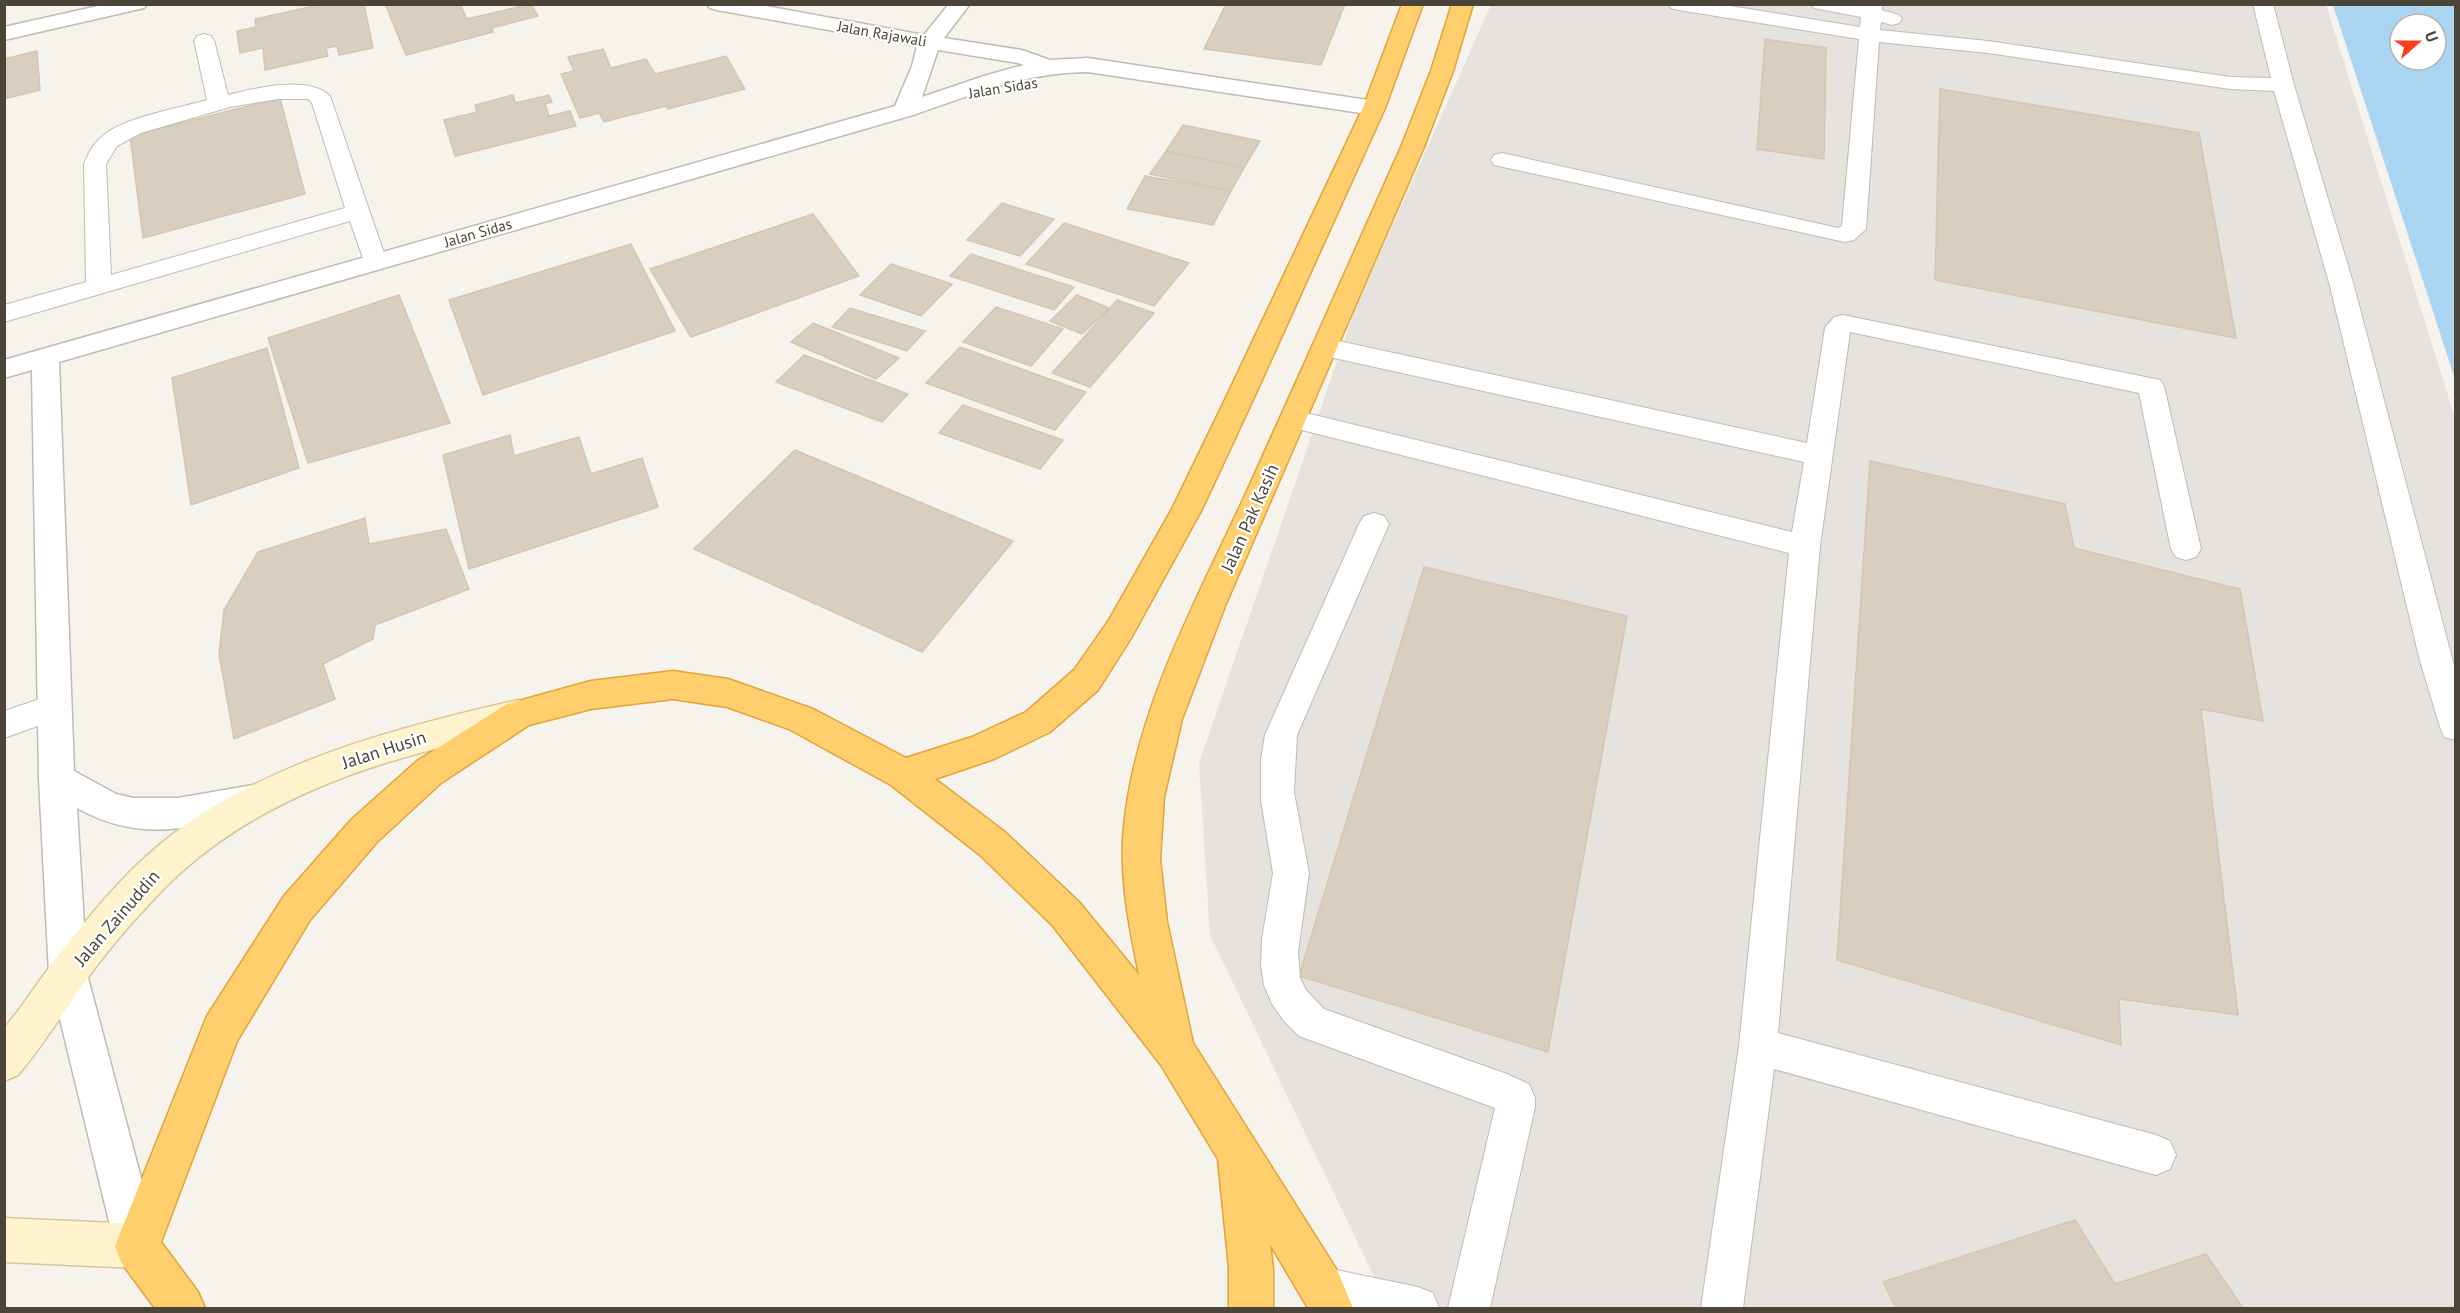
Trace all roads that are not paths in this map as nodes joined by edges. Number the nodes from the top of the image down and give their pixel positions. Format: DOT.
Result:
graph roads {
  1 [pos="137,4"];
  2 [pos="717,4"];
  3 [pos="960,4"];
  4 [pos="1413,4"];
  5 [pos="1463,4"];
  6 [pos="1678,4"];
  7 [pos="1821,4"];
  8 [pos="2263,4"];
  9 [pos="1871,18"];
  10 [pos="4,34"];
  11 [pos="204,40"];
  12 [pos="929,42"];
  13 [pos="1050,73"];
  14 [pos="2283,85"];
  15 [pos="219,104"];
  16 [pos="905,110"];
  17 [pos="1370,116"];
  18 [pos="1502,160"];
  19 [pos="359,211"];
  20 [pos="375,262"];
  21 [pos="99,286"];
  22 [pos="4,314"];
  23 [pos="1325,347"];
  24 [pos="45,357"];
  25 [pos="4,369"];
  26 [pos="1294,419"];
  27 [pos="1817,455"];
  28 [pos="1374,524"];
  29 [pos="1805,546"];
  30 [pos="2186,549"];
  31 [pos="55,707"];
  32 [pos="519,714"];
  33 [pos="4,725"];
  34 [pos="2456,727"];
  35 [pos="903,774"];
  36 [pos="57,779"];
  37 [pos="253,800"];
  38 [pos="68,974"];
  39 [pos="1758,1046"];
  40 [pos="1175,1051"];
  41 [pos="4,1061"];
  42 [pos="1237,1150"];
  43 [pos="2156,1155"];
  44 [pos="4,1239"];
  45 [pos="136,1246"];
  46 [pos="1327,1298"];
  47 [pos="182,1308"];
  48 [pos="1251,1308"];
  49 [pos="1418,1308"];
  50 [pos="1469,1308"];
  51 [pos="1722,1308"];
  1 -- 10 [label="street"];
  2 -- 12 [label="street, Jalan Rajawali"];
  3 -- 12 [label="street"];
  4 -- 17 [label="highway"];
  5 -- 23 [label="highway, Jalan Pak Kasih"];
  6 -- 9 [label="lane"];
  7 -- 9 [label="lane"];
  8 -- 14 [label="lane"];
  9 -- 14 [label="lane"];
  9 -- 18 [label="lane"];
  11 -- 15 [label="lane"];
  12 -- 13 [label="street, Jalan Rajawali"];
  12 -- 16 [label="street"];
  13 -- 16 [label="street, Jalan Sidas"];
  13 -- 17 [label="street, Jalan Rajawali"];
  14 -- 34 [label="lane"];
  15 -- 19 [label="lane"];
  15 -- 21 [label="lane"];
  16 -- 20 [label="street, Jalan Sidas"];
  17 -- 35 [label="highway"];
  19 -- 20 [label="lane"];
  19 -- 21 [label="lane"];
  20 -- 24 [label="street, Jalan Sidas"];
  21 -- 22 [label="lane"];
  23 -- 26 [label="highway, Jalan Pak Kasih"];
  23 -- 27 [label="lane"];
  24 -- 25 [label="street, Jalan Sidas"];
  24 -- 31 [label="street"];
  26 -- 29 [label="lane"];
  26 -- 40 [label="highway, Jalan Pak Kasih"];
  27 -- 29 [label="lane"];
  27 -- 30 [label="lane"];
  28 -- 50 [label="lane"];
  29 -- 39 [label="lane"];
  31 -- 33 [label="lane"];
  31 -- 36 [label="street"];
  32 -- 35 [label="highway"];
  32 -- 37 [label="street, Jalan Husin"];
  32 -- 45 [label="highway"];
  35 -- 40 [label="highway"];
  36 -- 37 [label="street"];
  36 -- 38 [label="street"];
  37 -- 38 [label="street, Jalan Zainuddin"];
  38 -- 41 [label="street, Jalan Zainuddin"];
  38 -- 45 [label="street"];
  39 -- 43 [label="lane"];
  39 -- 51 [label="lane"];
  40 -- 42 [label="highway"];
  42 -- 46 [label="highway"];
  42 -- 48 [label="highway"];
  44 -- 45 [label="street"];
  45 -- 47 [label="highway"];
  46 -- 49 [label="lane"];
}
